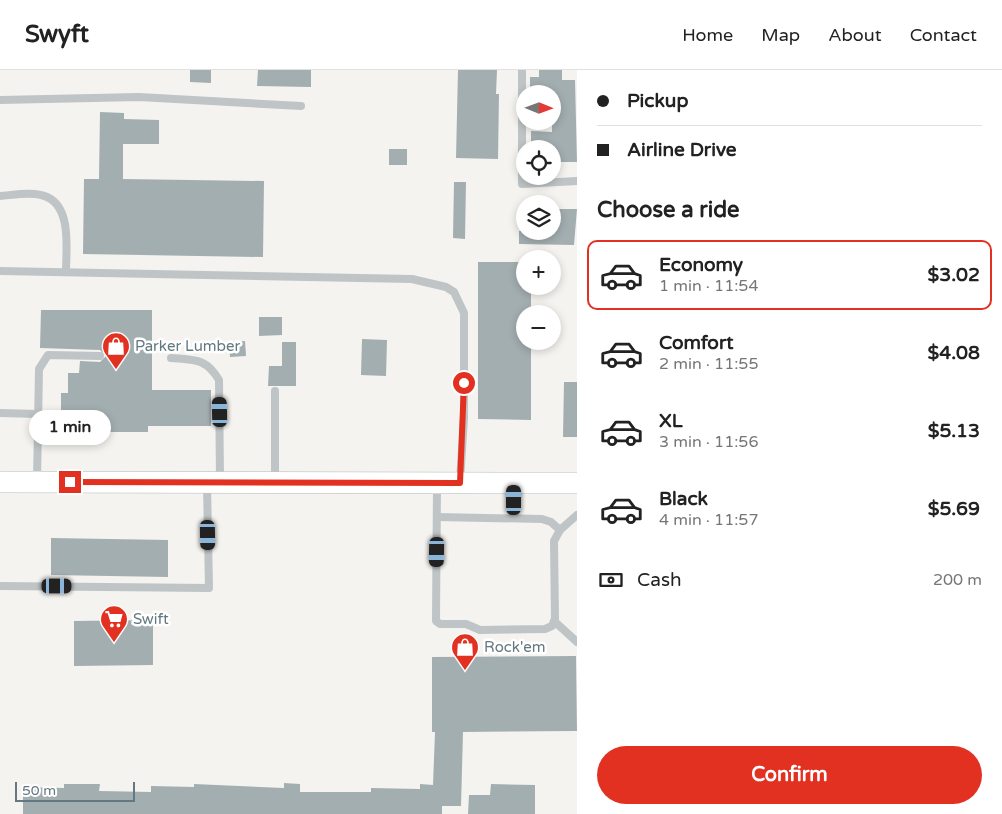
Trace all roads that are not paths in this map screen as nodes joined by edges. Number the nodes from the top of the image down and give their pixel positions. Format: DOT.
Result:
graph roads {
  1 [pos="522,70"];
  2 [pos="0,100"];
  3 [pos="301,106"];
  4 [pos="577,181"];
  5 [pos="0,196"];
  6 [pos="0,271"];
  7 [pos="66,272"];
  8 [pos="100,356"];
  9 [pos="171,358"];
  10 [pos="275,391"];
  11 [pos="0,414"];
  12 [pos="38,414"];
  13 [pos="0,482"];
  14 [pos="37,482"];
  15 [pos="213,482"];
  16 [pos="275,482"];
  17 [pos="438,483"];
  18 [pos="460,483"];
  19 [pos="514,483"];
  20 [pos="577,483"];
  21 [pos="577,515"];
  22 [pos="437,517"];
  23 [pos="514,518"];
  24 [pos="560,530"];
  25 [pos="0,586"];
  26 [pos="554,621"];
  27 [pos="577,642"];
  1 -- 4 [label="lane"];
  2 -- 3 [label="lane"];
  5 -- 7 [label="lane"];
  6 -- 7 [label="lane"];
  7 -- 18 [label="lane"];
  8 -- 12 [label="lane"];
  9 -- 15 [label="lane"];
  10 -- 16 [label="lane"];
  11 -- 12 [label="lane"];
  12 -- 14 [label="lane"];
  13 -- 14 [label="main road"];
  14 -- 15 [label="main road"];
  15 -- 16 [label="main road"];
  15 -- 25 [label="lane"];
  16 -- 17 [label="main road"];
  17 -- 18 [label="main road"];
  17 -- 22 [label="lane"];
  18 -- 19 [label="main road"];
  19 -- 20 [label="main road"];
  19 -- 23 [label="lane"];
  21 -- 24 [label="lane"];
  22 -- 23 [label="lane"];
  22 -- 26 [label="lane"];
  23 -- 24 [label="lane"];
  24 -- 26 [label="lane"];
  26 -- 27 [label="lane"];
}
